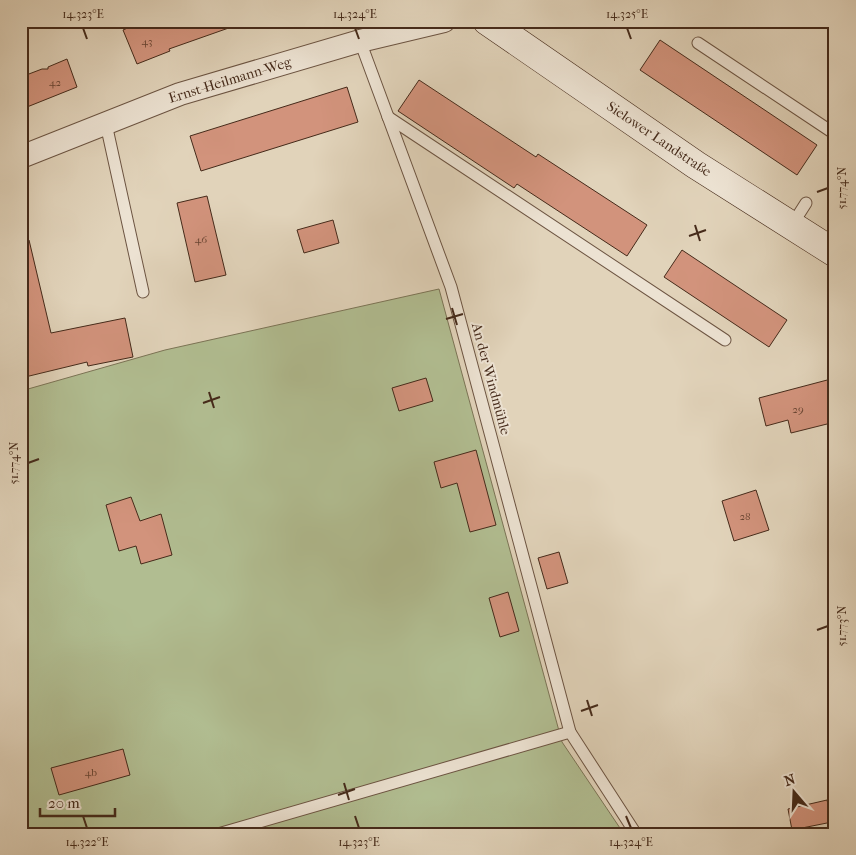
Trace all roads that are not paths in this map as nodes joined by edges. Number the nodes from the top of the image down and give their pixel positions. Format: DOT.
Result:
graph roads {
  1 [pos="444,21"];
  2 [pos="487,21"];
  3 [pos="360,41"];
  4 [pos="698,43"];
  5 [pos="388,117"];
  6 [pos="106,124"];
  7 [pos="835,134"];
  8 [pos="21,157"];
  9 [pos="835,253"];
  10 [pos="144,292"];
  11 [pos="725,340"];
  12 [pos="570,732"];
  13 [pos="218,834"];
  14 [pos="636,834"];
  1 -- 3 [label="street, Ernst-Heilmann-Weg"];
  2 -- 9 [label="main road, Sielower Landstraße"];
  3 -- 5 [label="lane, An der Windmühle"];
  3 -- 6 [label="street, Ernst-Heilmann-Weg"];
  4 -- 7 [label="lane"];
  5 -- 11 [label="lane"];
  5 -- 12 [label="lane, An der Windmühle"];
  6 -- 8 [label="street, Ernst-Heilmann-Weg"];
  6 -- 10 [label="lane"];
  12 -- 13 [label="lane"];
  12 -- 14 [label="lane, An der Windmühle"];
}
